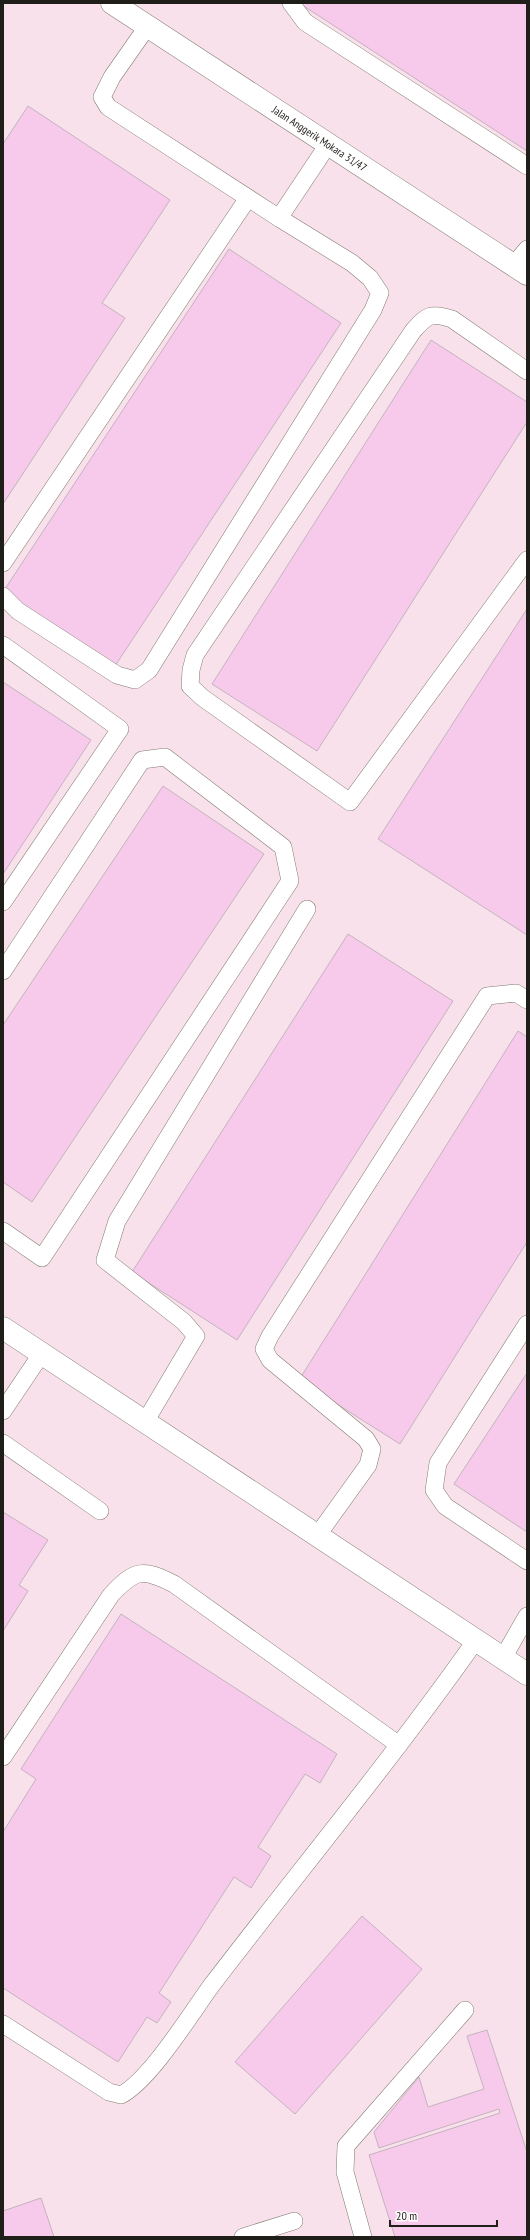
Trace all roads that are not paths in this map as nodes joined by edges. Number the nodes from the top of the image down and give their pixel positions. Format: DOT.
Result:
graph roads {
  1 [pos="112,3"];
  2 [pos="291,3"];
  3 [pos="147,27"];
  4 [pos="329,143"];
  5 [pos="527,166"];
  6 [pos="248,198"];
  7 [pos="279,218"];
  8 [pos="523,263"];
  9 [pos="527,371"];
  10 [pos="527,560"];
  11 [pos="3,563"];
  12 [pos="3,596"];
  13 [pos="3,645"];
  14 [pos="3,902"];
  15 [pos="307,909"];
  16 [pos="3,971"];
  17 [pos="527,1000"];
  18 [pos="3,1231"];
  19 [pos="527,1324"];
  20 [pos="3,1328"];
  21 [pos="42,1353"];
  22 [pos="3,1411"];
  23 [pos="145,1422"];
  24 [pos="3,1443"];
  25 [pos="100,1511"];
  26 [pos="317,1536"];
  27 [pos="527,1561"];
  28 [pos="527,1616"];
  29 [pos="476,1640"];
  30 [pos="503,1658"];
  31 [pos="527,1674"];
  32 [pos="399,1745"];
  33 [pos="3,1757"];
  34 [pos="465,2010"];
  35 [pos="3,2024"];
  36 [pos="294,2220"];
  37 [pos="243,2237"];
  38 [pos="363,2237"];
  1 -- 3 [label="street, Jalan Anggerik Mokara 31/47"];
  2 -- 5 [label="lane"];
  3 -- 4 [label="street, Jalan Anggerik Mokara 31/47"];
  3 -- 6 [label="lane"];
  4 -- 7 [label="lane"];
  4 -- 8 [label="street, Jalan Anggerik Mokara 31/47"];
  6 -- 7 [label="lane"];
  6 -- 11 [label="lane"];
  7 -- 12 [label="lane"];
  9 -- 10 [label="lane"];
  13 -- 14 [label="lane"];
  15 -- 23 [label="lane"];
  16 -- 18 [label="lane"];
  17 -- 26 [label="lane"];
  19 -- 27 [label="lane"];
  20 -- 21 [label="street"];
  21 -- 22 [label="lane"];
  21 -- 23 [label="street"];
  23 -- 26 [label="street"];
  24 -- 25 [label="lane"];
  26 -- 29 [label="street"];
  28 -- 30 [label="lane"];
  29 -- 30 [label="street"];
  29 -- 32 [label="lane"];
  30 -- 31 [label="street"];
  32 -- 33 [label="lane"];
  32 -- 35 [label="lane"];
  34 -- 38 [label="lane"];
  36 -- 37 [label="lane"];
}
